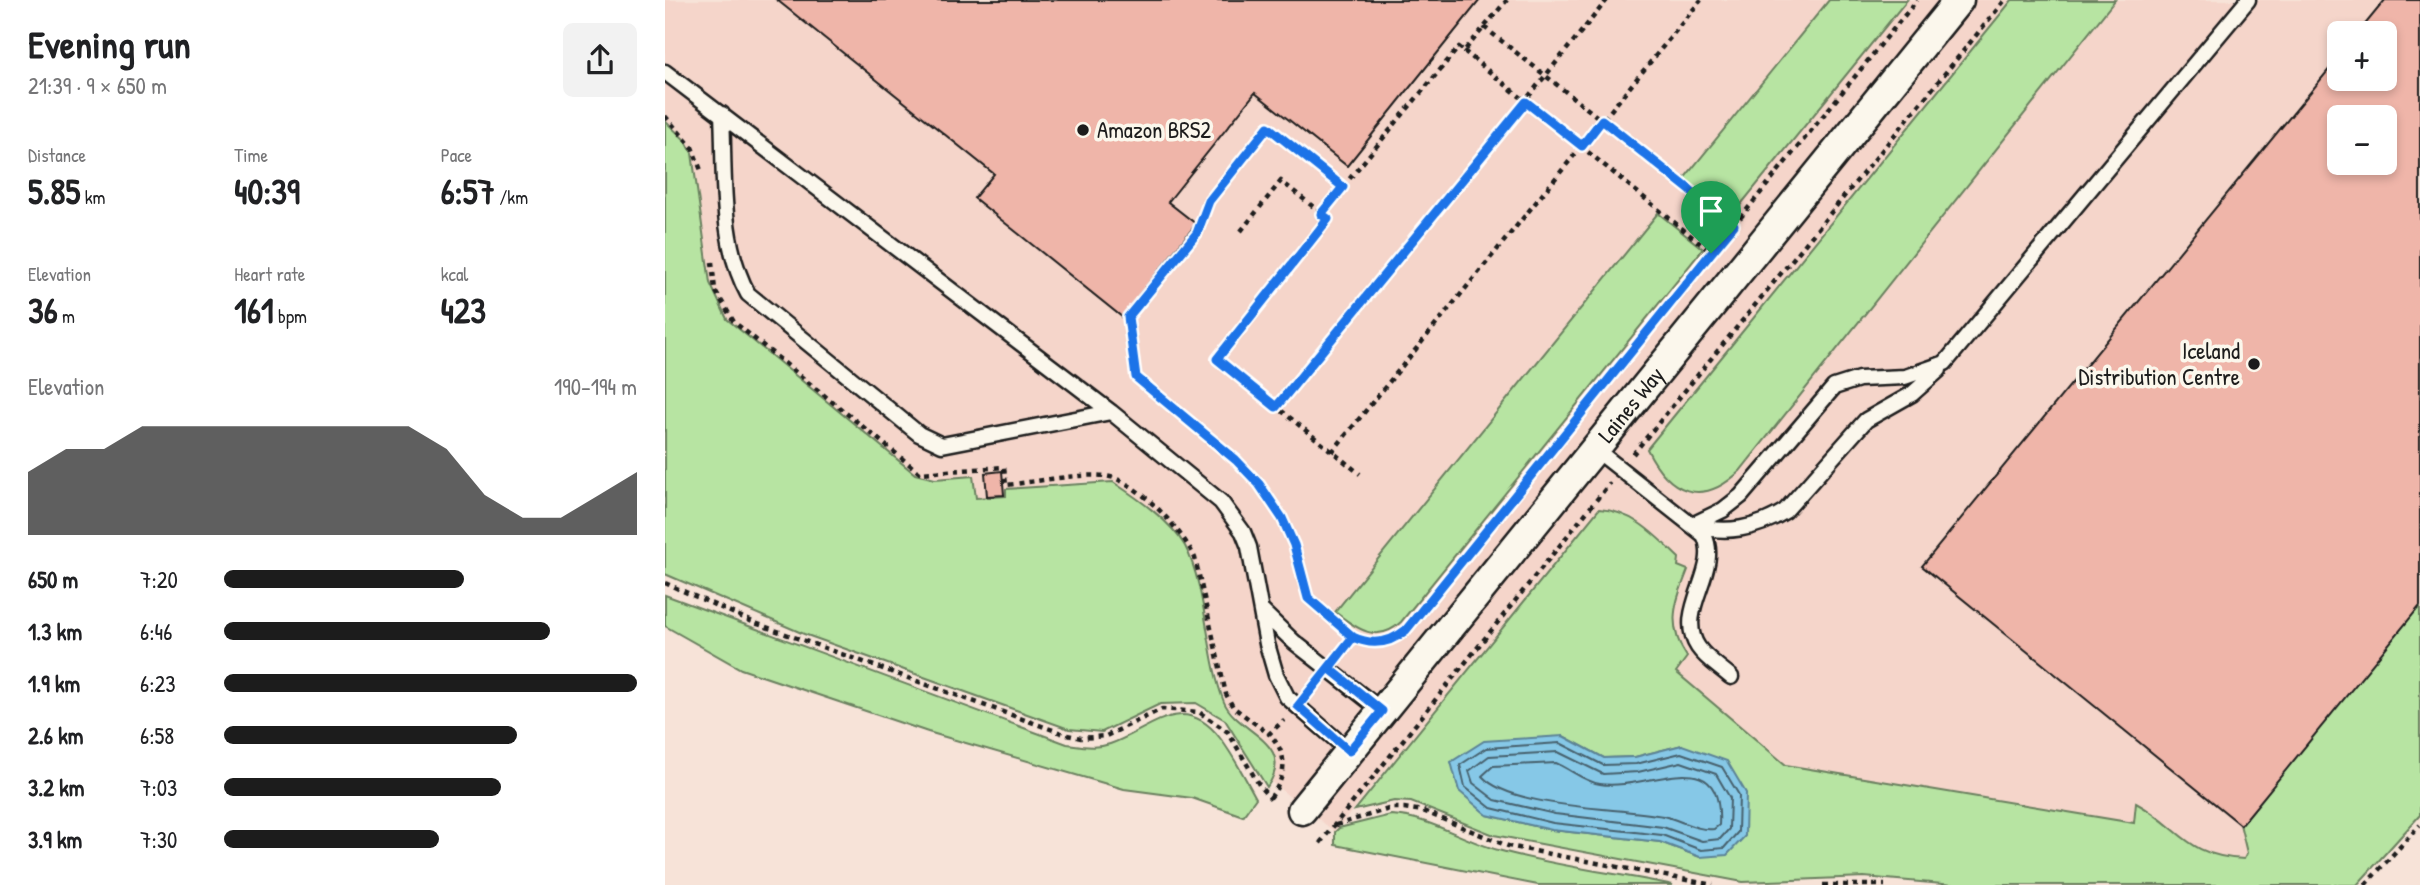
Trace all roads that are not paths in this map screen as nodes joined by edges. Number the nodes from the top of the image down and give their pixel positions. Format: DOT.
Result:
graph roads {
  1 [pos="1959,0"];
  2 [pos="2248,0"];
  3 [pos="665,72"];
  4 [pos="722,114"];
  5 [pos="1945,363"];
  6 [pos="1111,412"];
  7 [pos="1595,449"];
  8 [pos="1693,524"];
  9 [pos="1263,612"];
  10 [pos="1731,677"];
  11 [pos="1382,711"];
  12 [pos="1349,751"];
  13 [pos="1299,815"];
  1 -- 7 [label="street, Laines Way"];
  2 -- 5 [label="lane"];
  3 -- 4 [label="lane"];
  4 -- 6 [label="lane"];
  4 -- 6 [label="lane"];
  5 -- 8 [label="lane"];
  5 -- 8 [label="lane"];
  6 -- 9 [label="lane"];
  7 -- 8 [label="lane"];
  7 -- 11 [label="street, Laines Way"];
  8 -- 10 [label="lane"];
  9 -- 11 [label="lane"];
  9 -- 12 [label="lane"];
  11 -- 12 [label="street, Laines Way"];
  12 -- 13 [label="street, Laines Way"];
}
